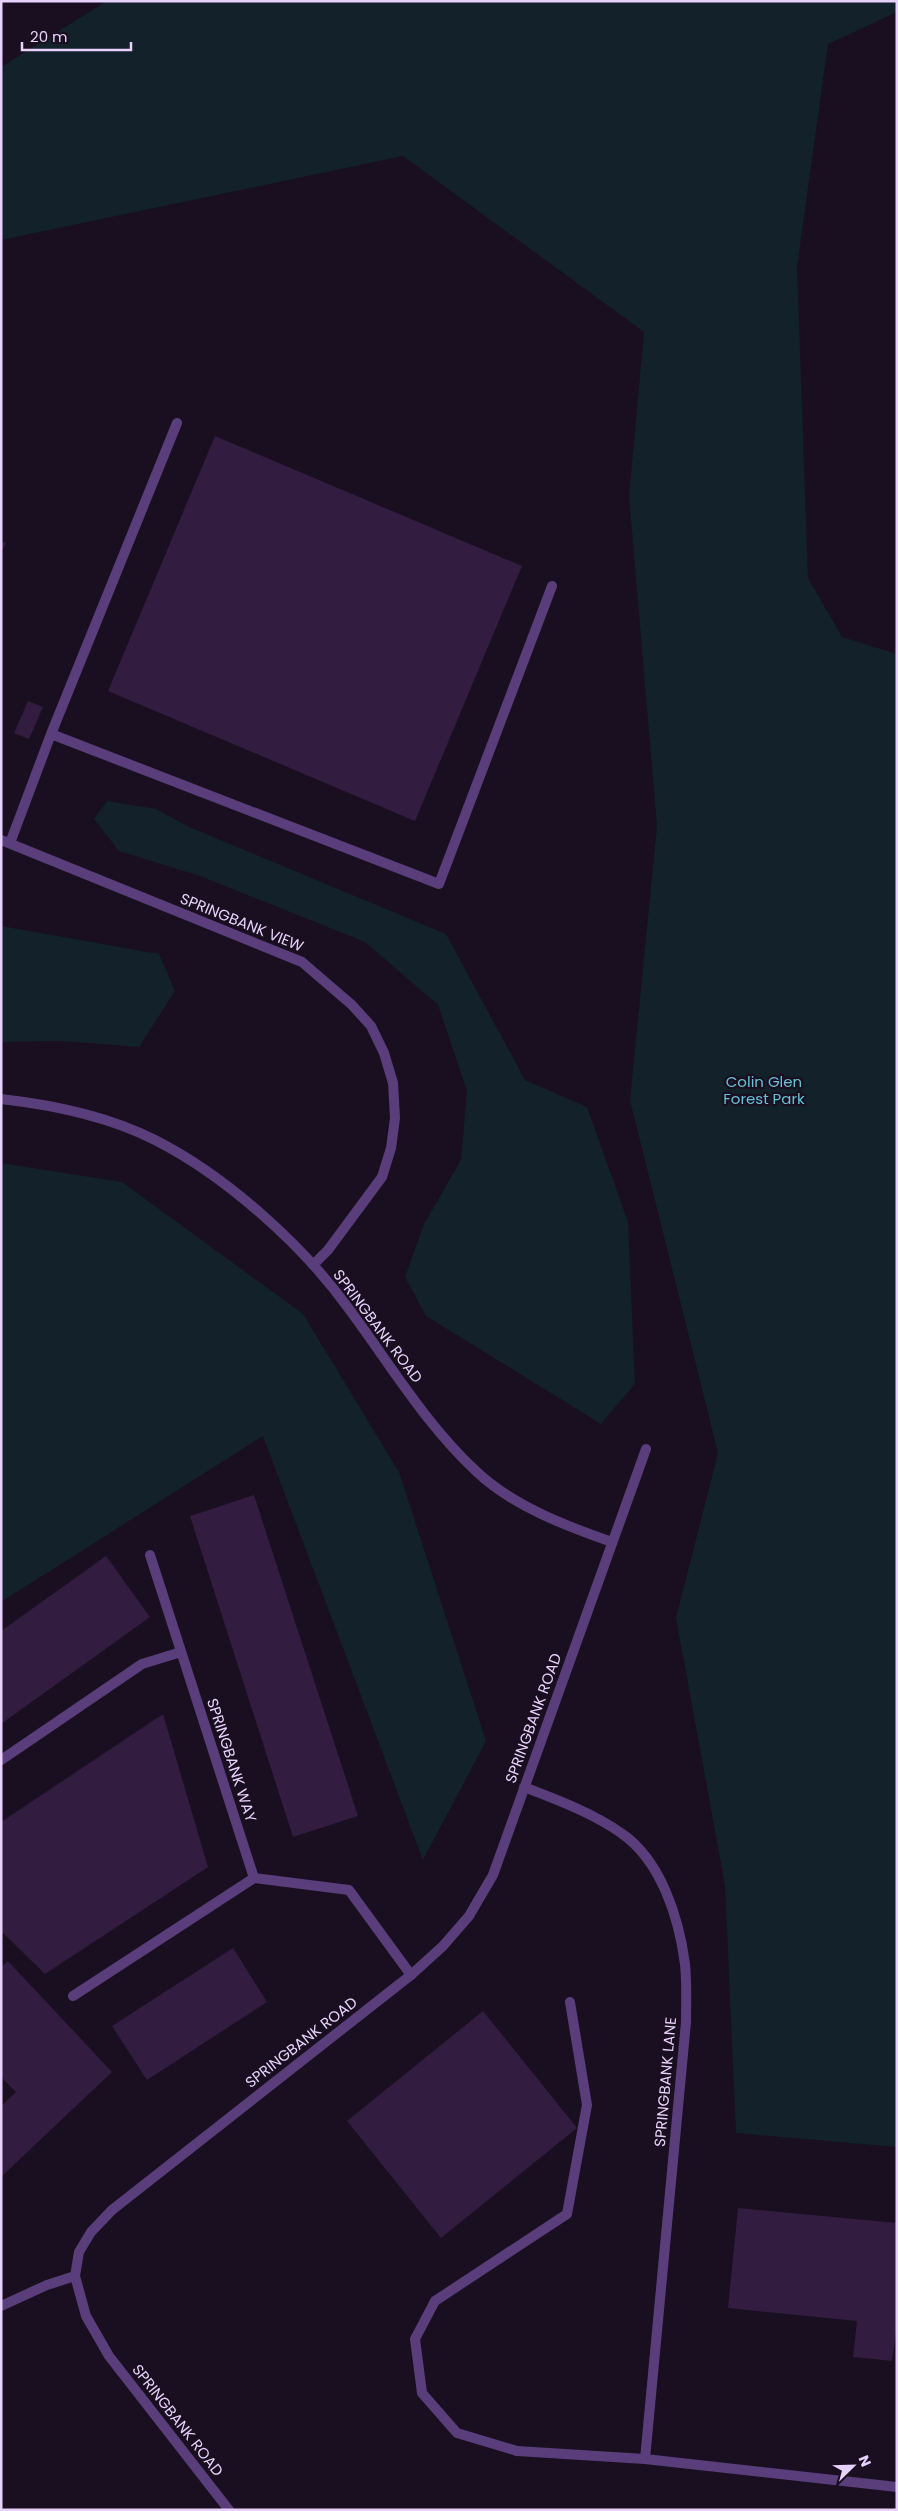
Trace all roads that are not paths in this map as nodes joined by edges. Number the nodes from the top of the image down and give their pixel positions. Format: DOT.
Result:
graph roads {
  1 [pos="177,424"];
  2 [pos="552,586"];
  3 [pos="51,734"];
  4 [pos="6,841"];
  5 [pos="1,1099"];
  6 [pos="313,1265"];
  7 [pos="646,1448"];
  8 [pos="612,1542"];
  9 [pos="150,1555"];
  10 [pos="181,1652"];
  11 [pos="1,1760"];
  12 [pos="524,1787"];
  13 [pos="254,1878"];
  14 [pos="411,1974"];
  15 [pos="73,1996"];
  16 [pos="570,2002"];
  17 [pos="75,2276"];
  18 [pos="1,2306"];
  19 [pos="645,2459"];
  20 [pos="897,2487"];
  21 [pos="228,2510"];
  1 -- 3 [label="street"];
  2 -- 3 [label="street"];
  3 -- 4 [label="street"];
  4 -- 6 [label="street, SPRINGBANK VIEW"];
  5 -- 6 [label="street, SPRINGBANK ROAD"];
  6 -- 8 [label="street, SPRINGBANK ROAD"];
  7 -- 8 [label="street, SPRINGBANK ROAD"];
  8 -- 12 [label="street, SPRINGBANK ROAD"];
  9 -- 10 [label="street, SPRINGBANK WAY"];
  10 -- 11 [label="street"];
  10 -- 13 [label="street, SPRINGBANK WAY"];
  12 -- 14 [label="street, SPRINGBANK ROAD"];
  12 -- 19 [label="street, SPRINGBANK LANE"];
  13 -- 14 [label="street"];
  13 -- 15 [label="street"];
  14 -- 17 [label="street, SPRINGBANK ROAD"];
  16 -- 19 [label="street"];
  17 -- 18 [label="street"];
  17 -- 21 [label="street, SPRINGBANK ROAD"];
  19 -- 20 [label="street"];
}
